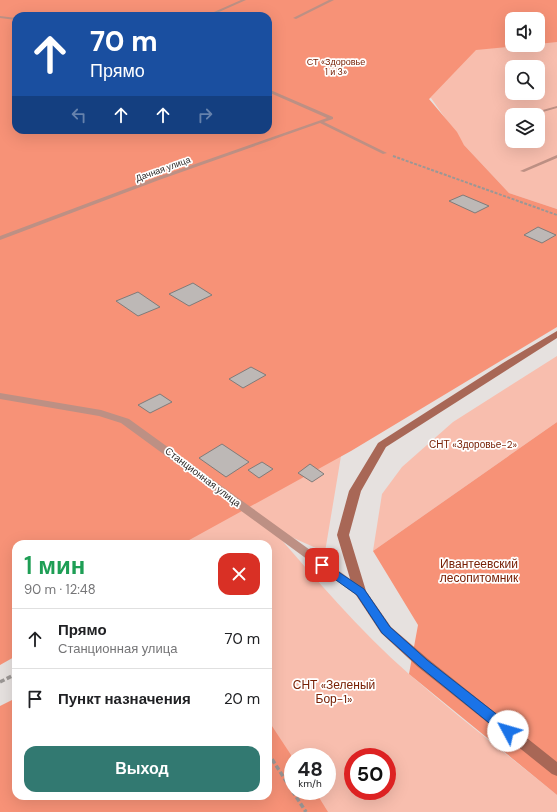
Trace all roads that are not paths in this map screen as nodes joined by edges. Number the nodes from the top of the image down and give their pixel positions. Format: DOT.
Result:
graph roads {
  1 [pos="244,0"];
  2 [pos="332,0"];
  3 [pos="216,12"];
  4 [pos="0,17"];
  5 [pos="12,18"];
  6 [pos="295,18"];
  7 [pos="272,92"];
  8 [pos="557,107"];
  9 [pos="545,110"];
  10 [pos="321,122"];
  11 [pos="385,153"];
  12 [pos="557,156"];
  13 [pos="522,171"];
  14 [pos="0,238"];
  15 [pos="557,334"];
  16 [pos="0,396"];
  17 [pos="360,592"];
  18 [pos="557,770"];
  1 -- 3 [label="lane"];
  2 -- 6 [label="lane"];
  4 -- 5 [label="lane"];
  7 -- 10 [label="lane, Дачная улица"];
  8 -- 9 [label="lane"];
  10 -- 11 [label="lane"];
  10 -- 14 [label="lane, Дачная улица"];
  12 -- 13 [label="lane"];
  15 -- 17 [label="main road"];
  16 -- 17 [label="street, Станционная улица"];
  17 -- 18 [label="main road"];
}
